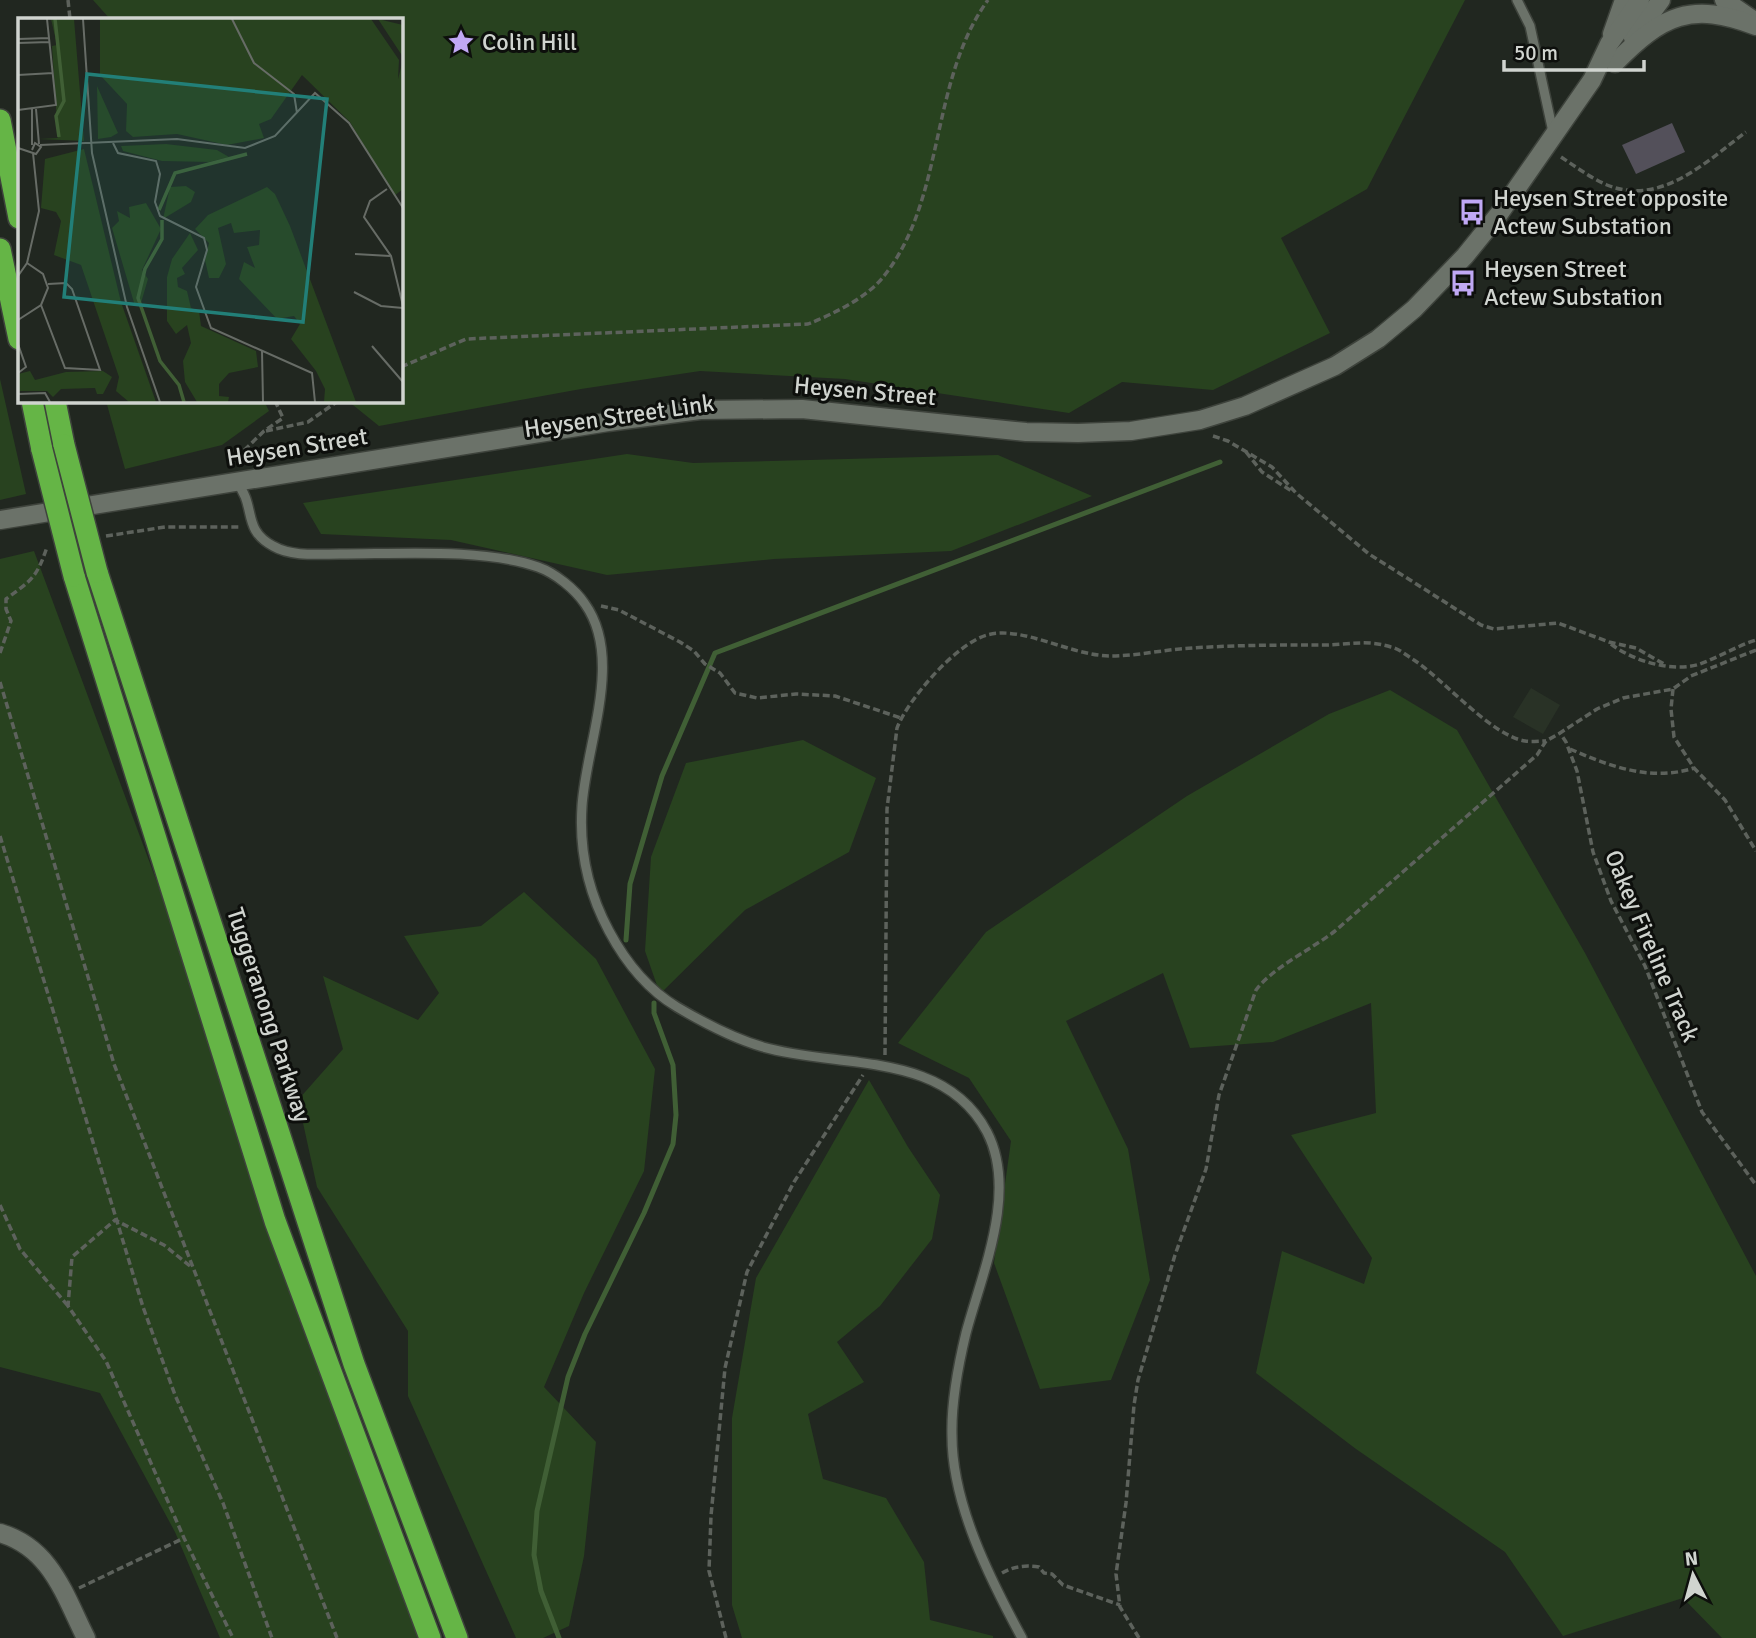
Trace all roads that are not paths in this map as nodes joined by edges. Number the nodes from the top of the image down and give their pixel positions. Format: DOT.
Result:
graph roads {
  1 [pos="1517,0"];
  2 [pos="1623,0"];
  3 [pos="1640,0"];
  4 [pos="1661,0"];
  5 [pos="1724,0"];
  6 [pos="1756,24"];
  7 [pos="1609,44"];
  8 [pos="1615,63"];
  9 [pos="1592,80"];
  10 [pos="0,120"];
  11 [pos="1549,140"];
  12 [pos="18,213"];
  13 [pos="0,249"];
  14 [pos="18,334"];
  15 [pos="32,402"];
  16 [pos="55,402"];
  17 [pos="236,482"];
  18 [pos="0,520"];
  19 [pos="0,1533"];
  20 [pos="86,1638"];
  21 [pos="430,1638"];
  22 [pos="457,1638"];
  23 [pos="1023,1638"];
  1 -- 11 [label="lane"];
  2 -- 7 [label="main road"];
  3 -- 7 [label="main road, Heysen Street"];
  4 -- 8 [label="main road, Heysen Street"];
  5 -- 6 [label="main road"];
  6 -- 8 [label="main road"];
  7 -- 9 [label="main road, Heysen Street"];
  8 -- 9 [label="main road, Heysen Street"];
  9 -- 11 [label="main road, Heysen Street"];
  10 -- 12 [label="highway"];
  11 -- 17 [label="main road, Heysen Street"];
  13 -- 14 [label="highway"];
  15 -- 21 [label="highway, bridge"];
  16 -- 22 [label="highway, Tuggeranong Parkway, bridge"];
  17 -- 18 [label="main road, Heysen Street"];
  17 -- 23 [label="lane"];
  19 -- 20 [label="main road"];
}
